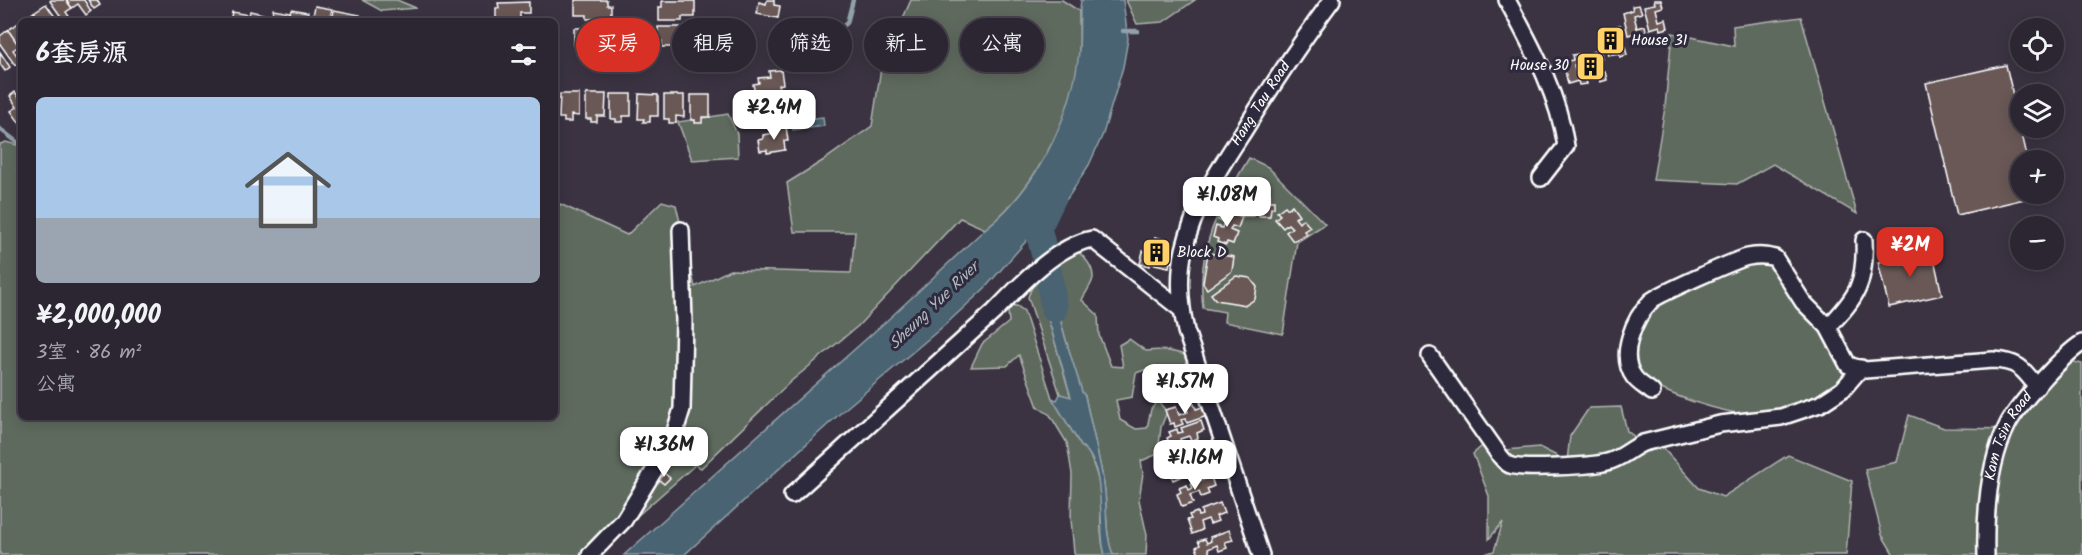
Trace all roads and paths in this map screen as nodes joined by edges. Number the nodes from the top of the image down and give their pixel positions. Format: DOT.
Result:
graph roads {
  1 [pos="1332,0"];
  2 [pos="1507,0"];
  3 [pos="1540,178"];
  4 [pos="681,230"];
  5 [pos="1863,240"];
  6 [pos="1182,310"];
  7 [pos="1828,327"];
  8 [pos="2082,343"];
  9 [pos="1430,356"];
  10 [pos="1861,368"];
  11 [pos="2037,387"];
  12 [pos="1652,392"];
  13 [pos="792,495"];
  14 [pos="590,555"];
  15 [pos="1261,555"];
  16 [pos="1986,555"];
  1 -- 6 [label="street, Hang Tau Road"];
  2 -- 3 [label="street"];
  4 -- 14 [label="street"];
  5 -- 7 [label="street"];
  6 -- 13 [label="street"];
  6 -- 15 [label="street, Hang Tau Road"];
  7 -- 10 [label="street"];
  7 -- 12 [label="street"];
  8 -- 11 [label="street, Kam Tsin Road"];
  9 -- 10 [label="street"];
  10 -- 11 [label="street"];
  11 -- 16 [label="street, Kam Tsin Road"];
}
